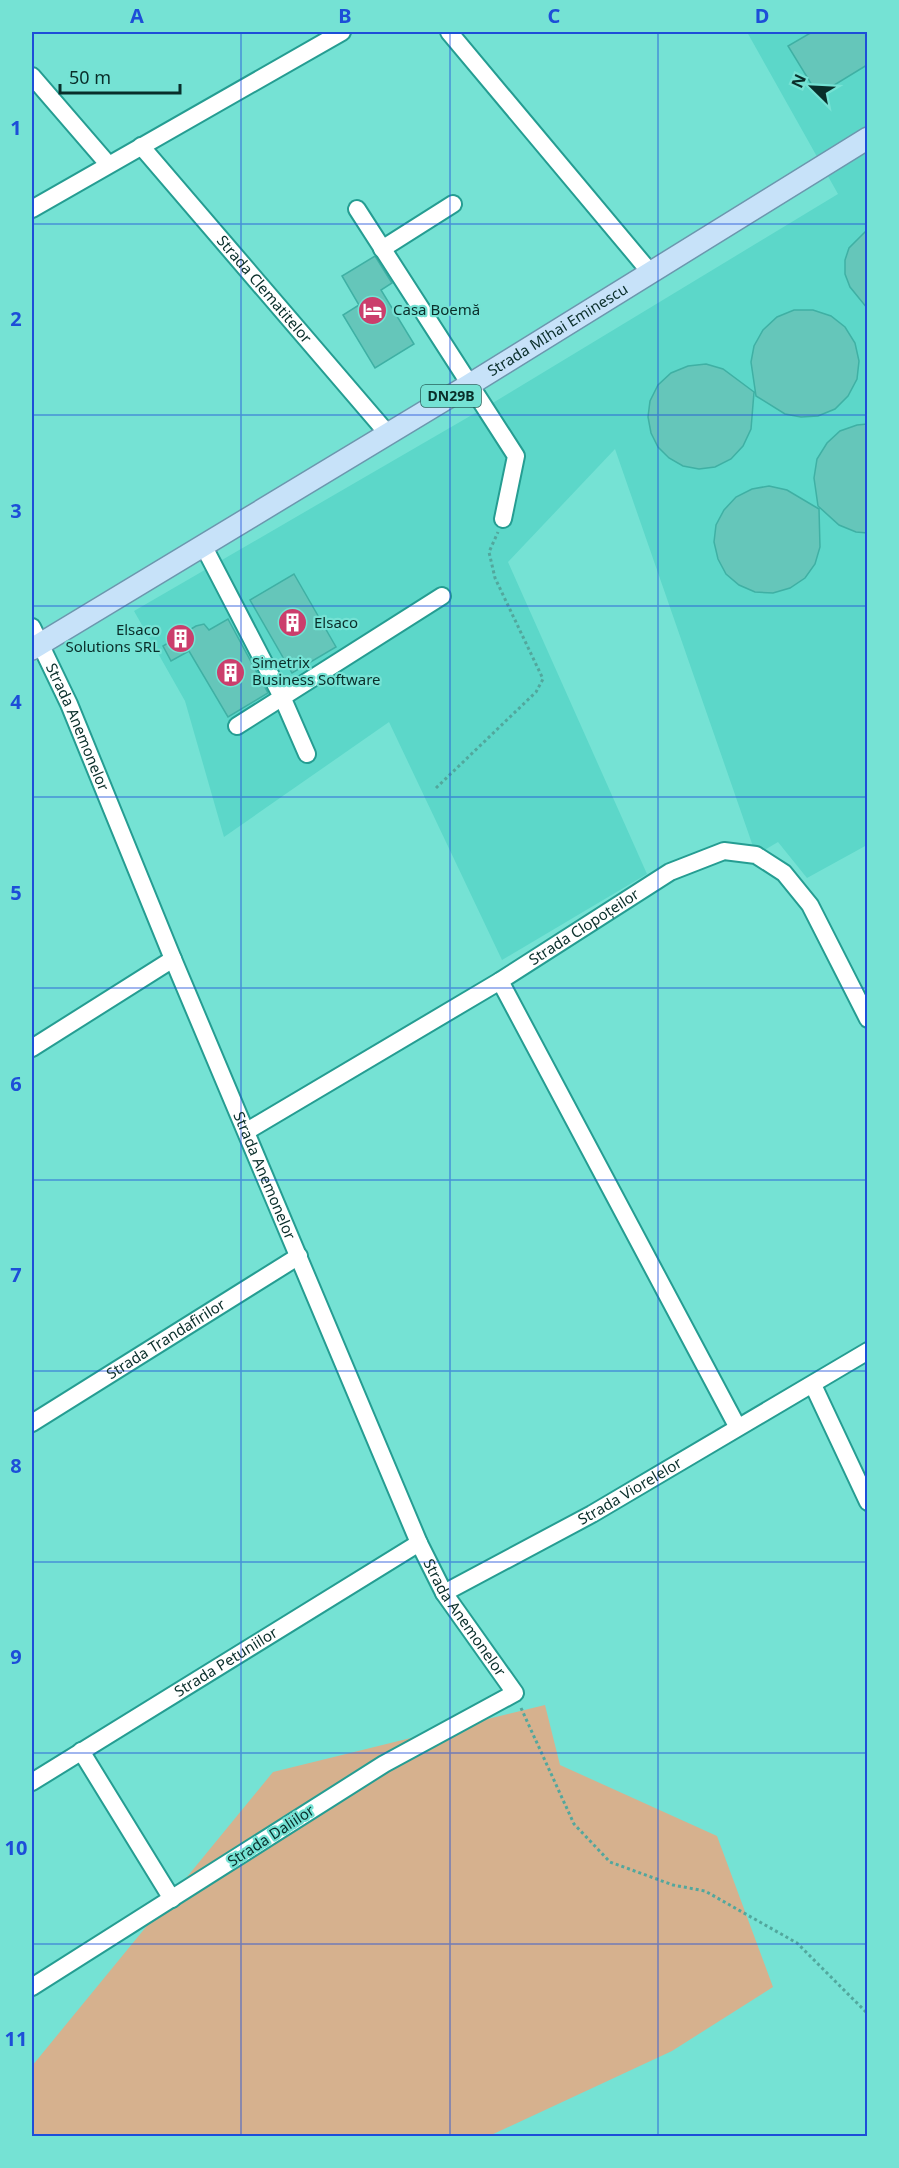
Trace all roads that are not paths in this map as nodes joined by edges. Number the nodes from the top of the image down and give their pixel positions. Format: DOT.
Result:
graph roads {
  1 [pos="342,32"];
  2 [pos="449,32"];
  3 [pos="32,76"];
  4 [pos="867,138"];
  5 [pos="141,146"];
  6 [pos="108,164"];
  7 [pos="453,204"];
  8 [pos="32,208"];
  9 [pos="357,209"];
  10 [pos="382,249"];
  11 [pos="650,272"];
  12 [pos="469,385"];
  13 [pos="388,434"];
  14 [pos="503,519"];
  15 [pos="204,548"];
  16 [pos="442,596"];
  17 [pos="35,639"];
  18 [pos="284,699"];
  19 [pos="237,726"];
  20 [pos="307,754"];
  21 [pos="173,959"];
  22 [pos="500,981"];
  23 [pos="867,1019"];
  24 [pos="32,1048"];
  25 [pos="247,1131"];
  26 [pos="299,1256"];
  27 [pos="867,1351"];
  28 [pos="813,1385"];
  29 [pos="32,1422"];
  30 [pos="737,1426"];
  31 [pos="867,1502"];
  32 [pos="419,1542"];
  33 [pos="444,1593"];
  34 [pos="514,1693"];
  35 [pos="81,1751"];
  36 [pos="32,1782"];
  37 [pos="172,1899"];
  38 [pos="32,1987"];
  1 -- 5 [label="street"];
  2 -- 11 [label="street"];
  3 -- 6 [label="street"];
  4 -- 11 [label="main road, Strada MIhai Eminescu / DN29B"];
  5 -- 6 [label="street"];
  5 -- 13 [label="street, Strada Clematitelor"];
  6 -- 8 [label="street"];
  7 -- 10 [label="street"];
  9 -- 10 [label="street"];
  10 -- 12 [label="street"];
  11 -- 12 [label="main road, Strada MIhai Eminescu / DN29B"];
  12 -- 13 [label="main road, Strada MIhai Eminescu / DN29B"];
  12 -- 14 [label="street"];
  13 -- 15 [label="main road, Strada MIhai Eminescu / DN29B"];
  15 -- 17 [label="main road, Strada MIhai Eminescu / DN29B"];
  15 -- 18 [label="street"];
  16 -- 18 [label="street"];
  17 -- 21 [label="street, Strada Anemonelor"];
  18 -- 19 [label="street"];
  18 -- 20 [label="street"];
  21 -- 24 [label="street"];
  21 -- 25 [label="street, Strada Anemonelor"];
  22 -- 23 [label="street, Strada Clopoțeilor"];
  22 -- 25 [label="street, Strada Clopoțeilor"];
  22 -- 30 [label="street"];
  25 -- 26 [label="street, Strada Anemonelor"];
  26 -- 29 [label="street, Strada Trandafirilor"];
  26 -- 32 [label="street, Strada Anemonelor"];
  27 -- 28 [label="street, Strada Viorelelor"];
  28 -- 30 [label="street, Strada Viorelelor"];
  28 -- 31 [label="street"];
  30 -- 33 [label="street, Strada Viorelelor"];
  32 -- 33 [label="street, Strada Anemonelor"];
  32 -- 35 [label="street, Strada Petuniilor"];
  33 -- 34 [label="street, Strada Anemonelor"];
  34 -- 37 [label="street, Strada Daliilor"];
  35 -- 36 [label="street, Strada Petuniilor"];
  35 -- 37 [label="street"];
  37 -- 38 [label="street, Strada Daliilor"];
}
